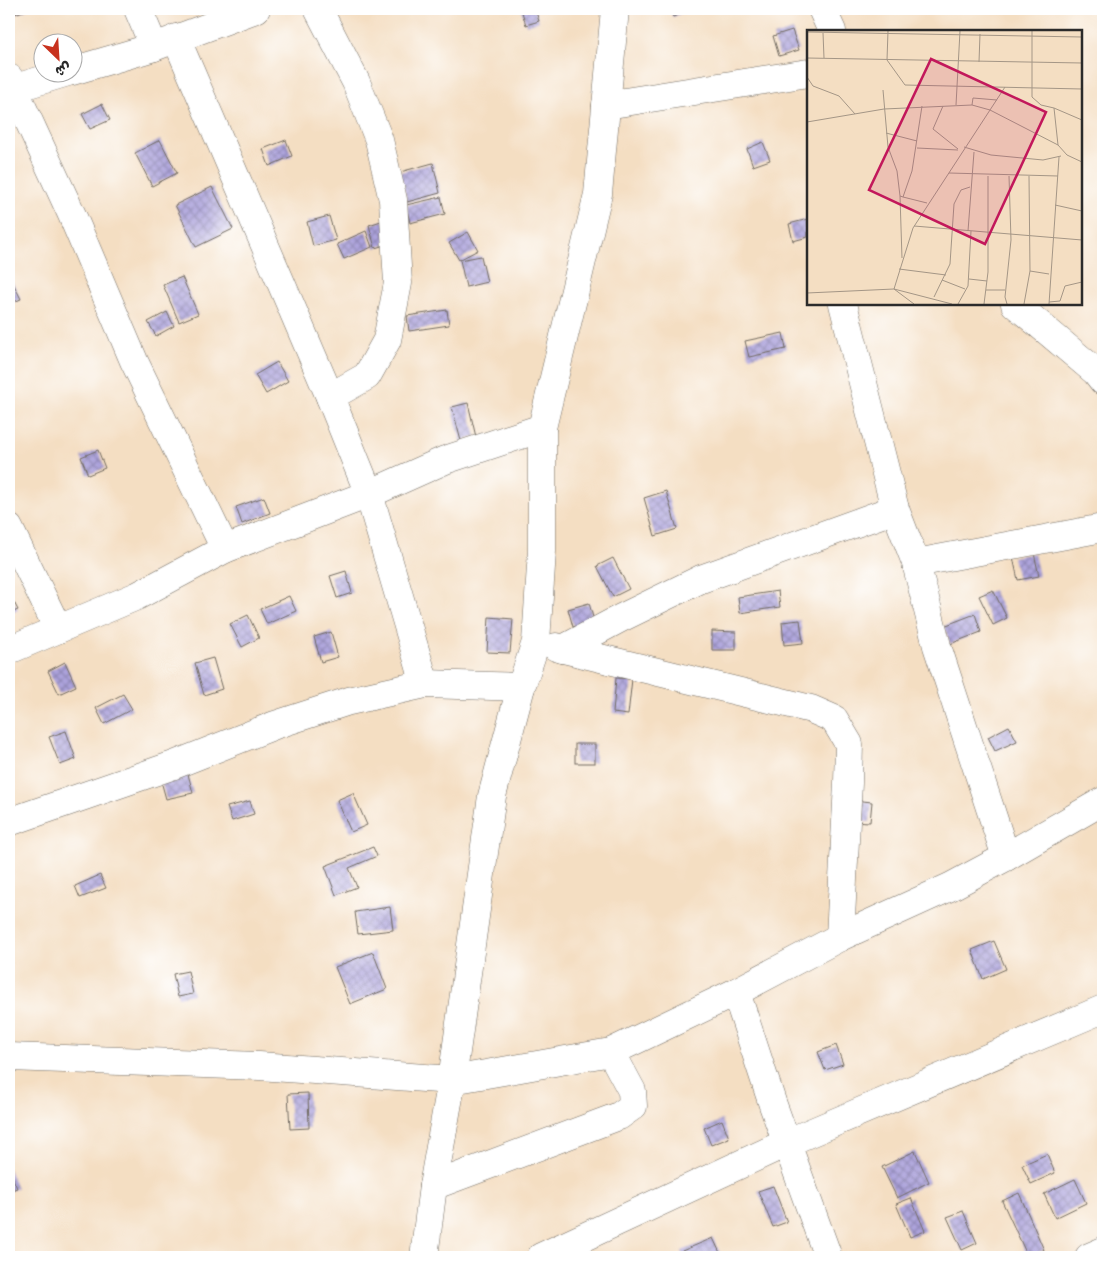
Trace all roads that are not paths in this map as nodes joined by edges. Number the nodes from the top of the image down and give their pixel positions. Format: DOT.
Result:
graph roads {
  1 [pos="138,9"];
  2 [pos="256,9"];
  3 [pos="318,9"];
  4 [pos="615,9"];
  5 [pos="822,9"];
  6 [pos="832,30"];
  7 [pos="165,43"];
  8 [pos="82,68"];
  9 [pos="807,73"];
  10 [pos="32,80"];
  11 [pos="10,85"];
  12 [pos="606,105"];
  13 [pos="843,305"];
  14 [pos="1016,305"];
  15 [pos="1103,381"];
  16 [pos="330,397"];
  17 [pos="542,428"];
  18 [pos="369,494"];
  19 [pos="895,509"];
  20 [pos="9,528"];
  21 [pos="1103,528"];
  22 [pos="225,549"];
  23 [pos="916,563"];
  24 [pos="58,629"];
  25 [pos="536,642"];
  26 [pos="563,649"];
  27 [pos="9,650"];
  28 [pos="425,684"];
  29 [pos="521,687"];
  30 [pos="1103,801"];
  31 [pos="9,822"];
  32 [pos="1006,857"];
  33 [pos="840,937"];
  34 [pos="736,992"];
  35 [pos="1103,1009"];
  36 [pos="611,1052"];
  37 [pos="9,1057"];
  38 [pos="452,1080"];
  39 [pos="786,1143"];
  40 [pos="433,1186"];
  41 [pos="1103,1251"];
  42 [pos="424,1257"];
  43 [pos="542,1257"];
  44 [pos="828,1257"];
  45 [pos="1089,1257"];
  1 -- 7 [label="street"];
  2 -- 7 [label="street"];
  3 -- 16 [label="street"];
  4 -- 12 [label="street"];
  5 -- 6 [label="street"];
  7 -- 8 [label="street"];
  7 -- 16 [label="street"];
  9 -- 12 [label="street"];
  10 -- 11 [label="street"];
  11 -- 22 [label="street"];
  12 -- 17 [label="street"];
  13 -- 19 [label="street"];
  14 -- 15 [label="street"];
  16 -- 18 [label="street"];
  17 -- 18 [label="street"];
  17 -- 25 [label="street"];
  18 -- 22 [label="street"];
  18 -- 28 [label="street"];
  19 -- 23 [label="street"];
  19 -- 26 [label="street"];
  20 -- 24 [label="street"];
  21 -- 23 [label="street"];
  22 -- 24 [label="street"];
  23 -- 32 [label="street"];
  24 -- 27 [label="street"];
  25 -- 26 [label="street"];
  25 -- 29 [label="street"];
  26 -- 33 [label="street"];
  28 -- 29 [label="street"];
  28 -- 31 [label="street"];
  29 -- 38 [label="street"];
  30 -- 32 [label="street"];
  32 -- 33 [label="street"];
  33 -- 34 [label="street"];
  34 -- 36 [label="street"];
  34 -- 39 [label="street"];
  35 -- 39 [label="street"];
  36 -- 38 [label="street"];
  36 -- 40 [label="street"];
  37 -- 38 [label="street"];
  38 -- 40 [label="street"];
  39 -- 43 [label="street"];
  39 -- 44 [label="street"];
  40 -- 42 [label="street"];
  41 -- 45 [label="street"];
}
